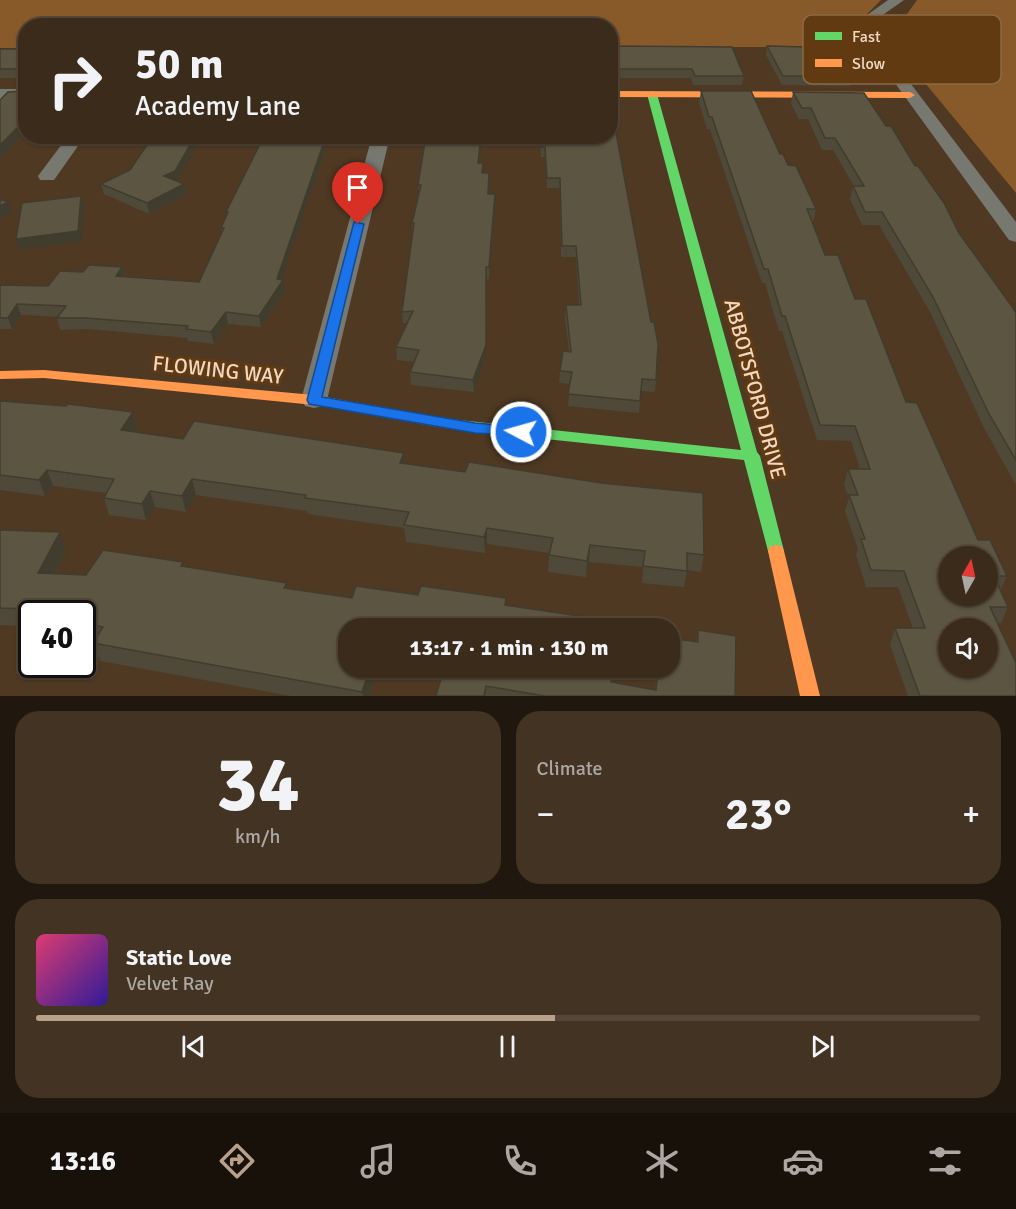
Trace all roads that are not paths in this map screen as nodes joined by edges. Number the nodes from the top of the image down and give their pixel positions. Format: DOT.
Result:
graph roads {
  1 [pos="897,0"];
  2 [pos="874,15"];
  3 [pos="902,84"];
  4 [pos="0,94"];
  5 [pos="18,94"];
  6 [pos="618,94"];
  7 [pos="652,94"];
  8 [pos="910,95"];
  9 [pos="71,144"];
  10 [pos="379,144"];
  11 [pos="48,176"];
  12 [pos="1016,236"];
  13 [pos="0,375"];
  14 [pos="314,400"];
  15 [pos="752,456"];
  16 [pos="810,696"];
  1 -- 2 [label="street"];
  3 -- 8 [label="street"];
  4 -- 5 [label="street"];
  6 -- 7 [label="street"];
  7 -- 8 [label="street"];
  7 -- 15 [label="street, ABBOTSFORD DRIVE"];
  8 -- 12 [label="street"];
  9 -- 11 [label="street"];
  10 -- 14 [label="street"];
  13 -- 14 [label="street, FLOWING WAY"];
  14 -- 15 [label="street, FLOWING WAY"];
  15 -- 16 [label="street, ABBOTSFORD DRIVE"];
}
